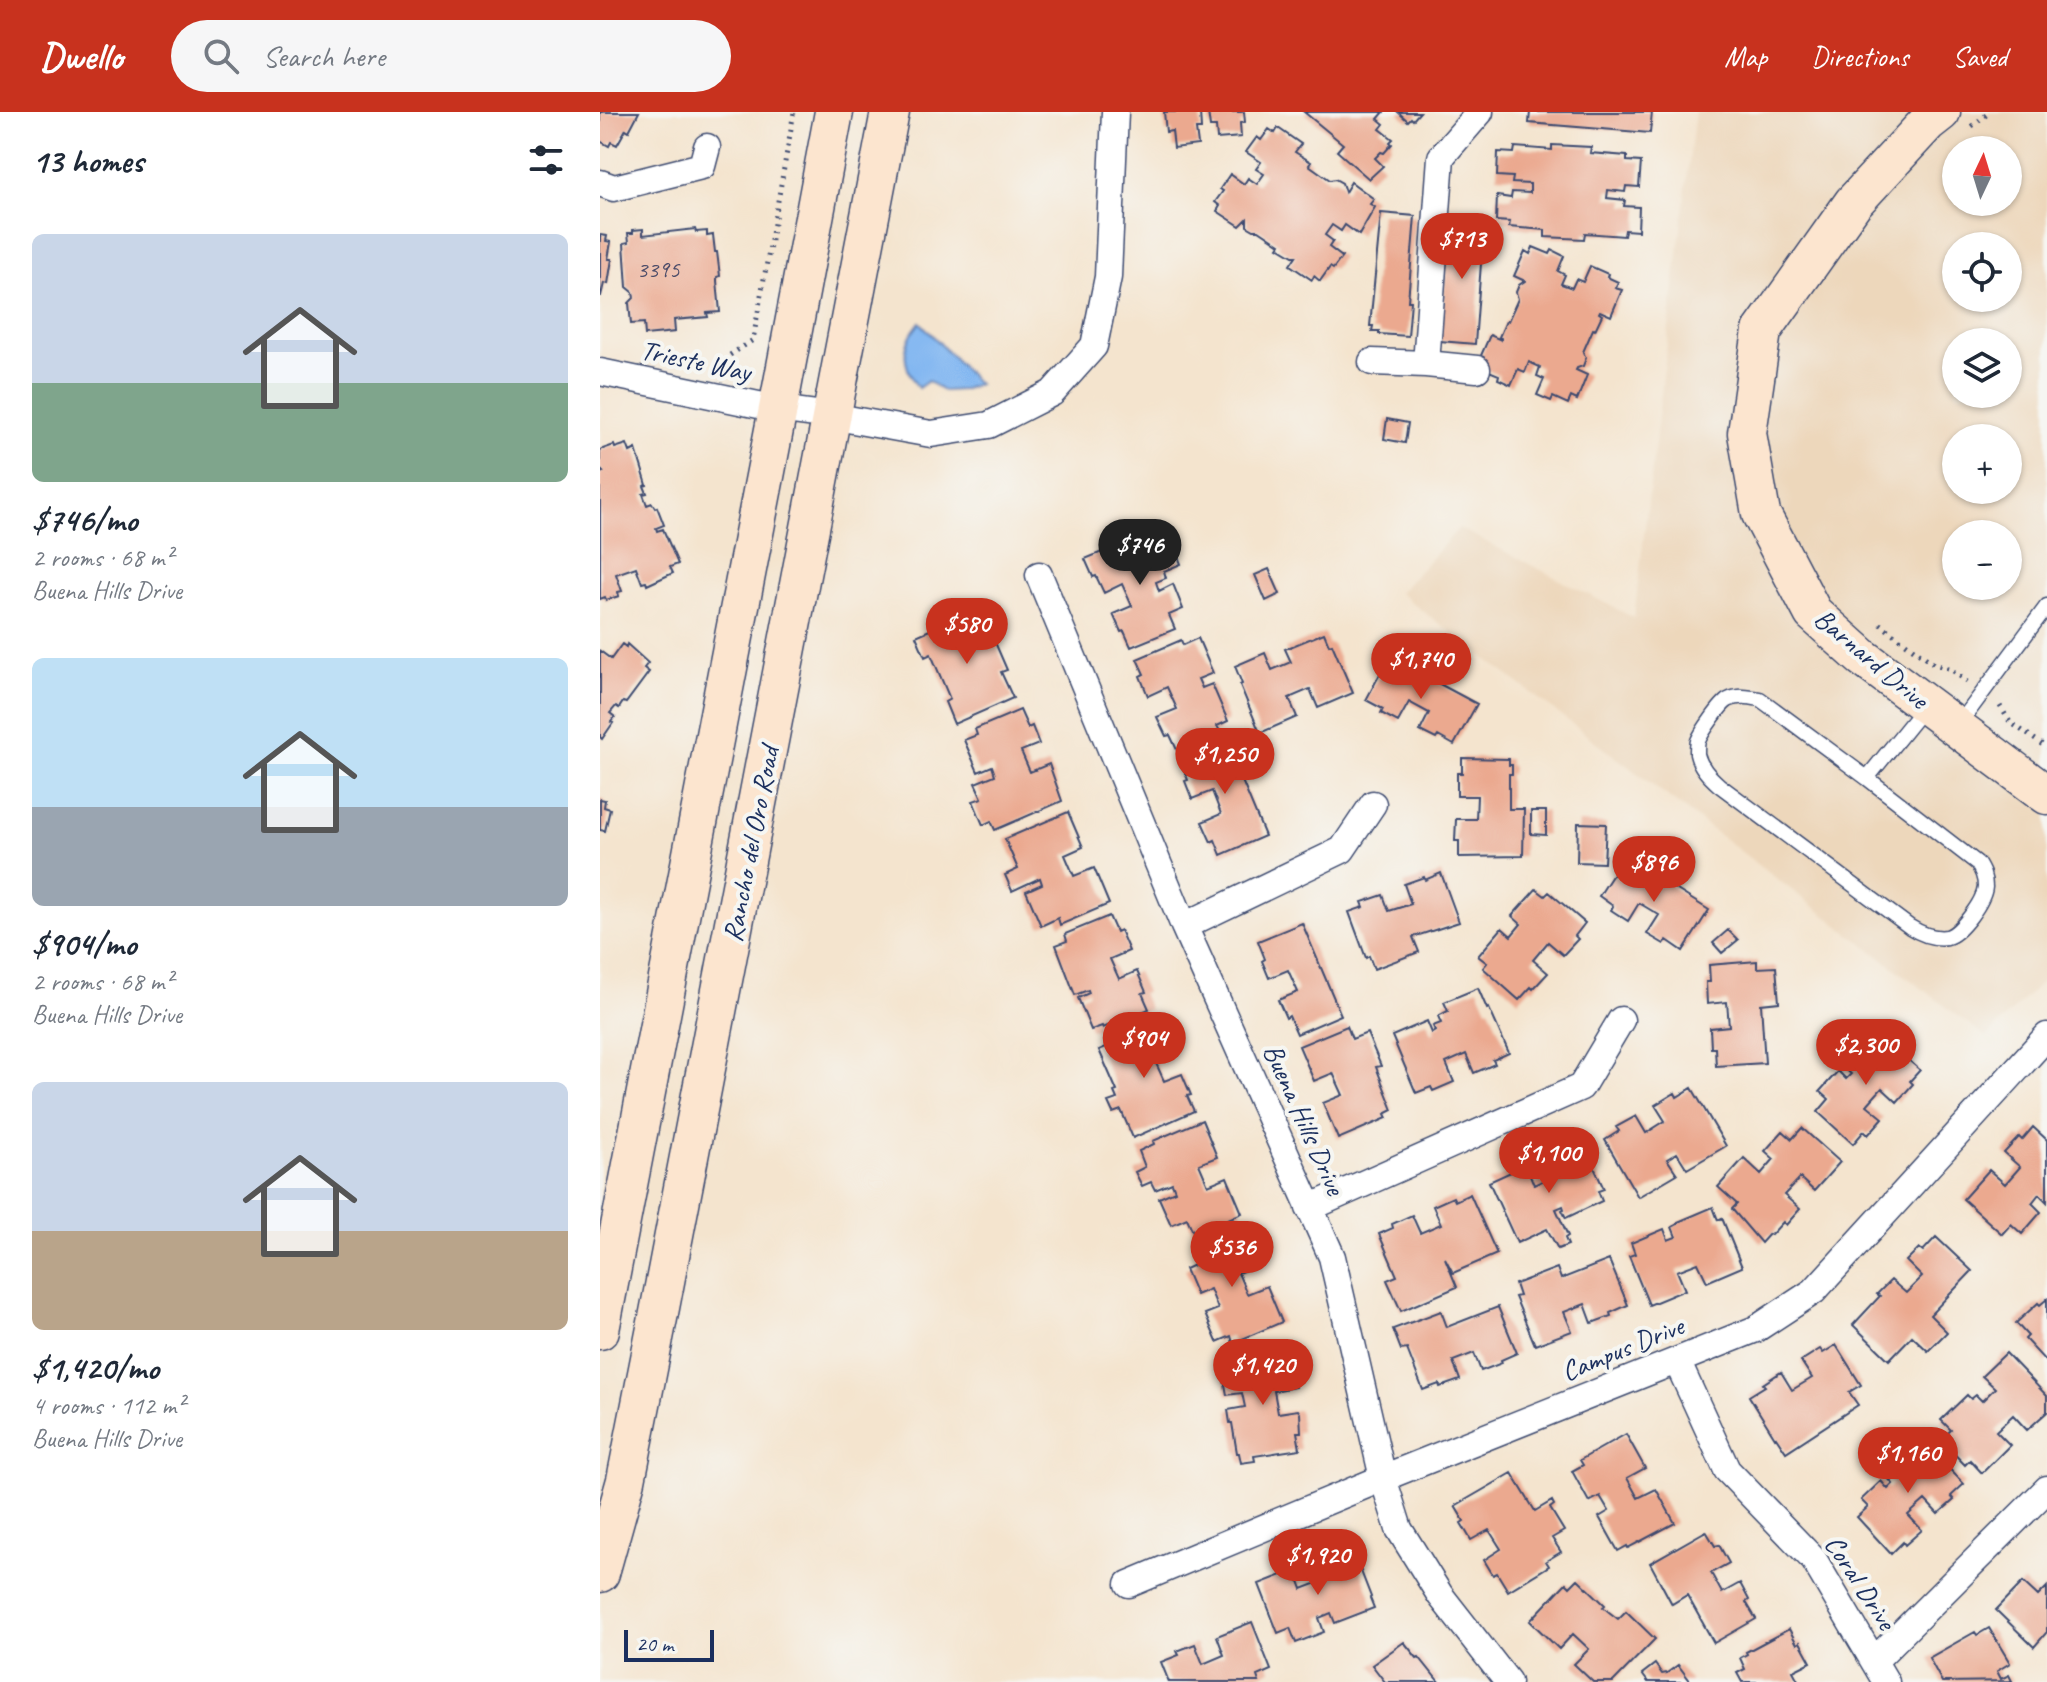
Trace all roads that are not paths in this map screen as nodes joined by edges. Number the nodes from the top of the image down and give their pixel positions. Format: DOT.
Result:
graph roads {
  1 [pos="834,112"];
  2 [pos="890,112"];
  3 [pos="1115,112"];
  4 [pos="1480,112"];
  5 [pos="1952,122"];
  6 [pos="707,147"];
  7 [pos="600,183"];
  8 [pos="1372,362"];
  9 [pos="1426,364"];
  10 [pos="1477,369"];
  11 [pos="600,372"];
  12 [pos="778,409"];
  13 [pos="831,416"];
  14 [pos="1039,575"];
  15 [pos="2047,606"];
  16 [pos="1926,705"];
  17 [pos="1957,727"];
  18 [pos="1867,778"];
  19 [pos="2047,795"];
  20 [pos="1373,804"];
  21 [pos="1184,926"];
  22 [pos="1621,1020"];
  23 [pos="2047,1036"];
  24 [pos="1309,1208"];
  25 [pos="600,1330"];
  26 [pos="1677,1361"];
  27 [pos="1383,1478"];
  28 [pos="2047,1489"];
  29 [pos="600,1573"];
  30 [pos="1129,1584"];
  31 [pos="1880,1672"];
  32 [pos="1508,1682"];
  1 -- 12 [label="main road, Rancho del Oro Road"];
  2 -- 13 [label="main road, Rancho del Oro Road"];
  3 -- 13 [label="street, Trieste Way"];
  4 -- 9 [label="street"];
  5 -- 16 [label="main road, Barnard Drive"];
  6 -- 7 [label="street"];
  8 -- 9 [label="street"];
  9 -- 10 [label="street"];
  11 -- 12 [label="street, Trieste Way"];
  12 -- 13 [label="street, Trieste Way"];
  12 -- 25 [label="main road, Rancho del Oro Road"];
  13 -- 29 [label="main road, Rancho del Oro Road"];
  14 -- 21 [label="street, Buena Hills Drive"];
  15 -- 17 [label="lane"];
  16 -- 17 [label="main road, Barnard Drive"];
  16 -- 18 [label="lane"];
  17 -- 19 [label="main road, Barnard Drive"];
  18 -- 18 [label="lane"];
  20 -- 21 [label="street"];
  21 -- 24 [label="street, Buena Hills Drive"];
  22 -- 24 [label="street"];
  23 -- 26 [label="street, Campus Drive"];
  24 -- 27 [label="street, Buena Hills Drive"];
  26 -- 27 [label="street, Campus Drive"];
  26 -- 31 [label="street, Coral Drive"];
  27 -- 30 [label="street, Campus Drive"];
  27 -- 32 [label="street, Buena Hills Drive"];
  28 -- 31 [label="street"];
}
